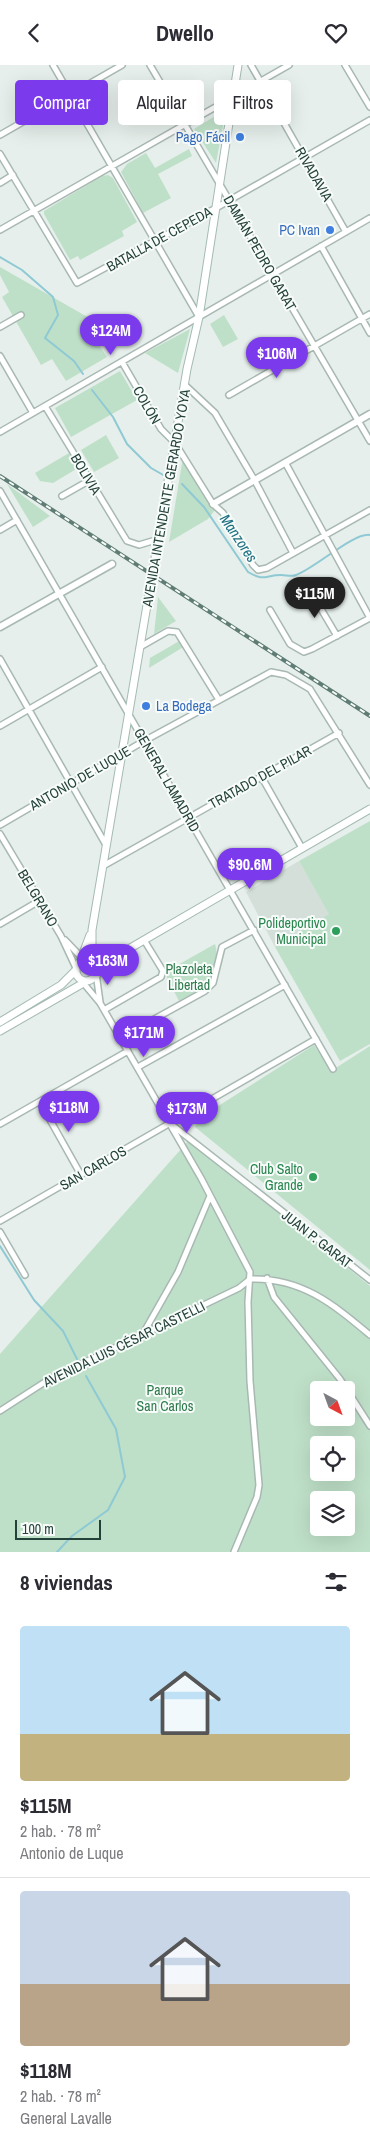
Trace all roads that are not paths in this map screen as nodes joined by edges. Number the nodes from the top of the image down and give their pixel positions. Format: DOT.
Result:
graph roads {
  1 [pos="53,65"];
  2 [pos="122,65"];
  3 [pos="150,65"];
  4 [pos="238,65"];
  5 [pos="251,65"];
  6 [pos="289,65"];
  7 [pos="345,65"];
  8 [pos="62,80"];
  9 [pos="96,80"];
  10 [pos="159,80"];
  11 [pos="236,80"];
  12 [pos="260,80"];
  13 [pos="263,80"];
  14 [pos="370,107"];
  15 [pos="370,120"];
  16 [pos="18,125"];
  17 [pos="88,125"];
  18 [pos="183,125"];
  19 [pos="186,125"];
  20 [pos="229,125"];
  21 [pos="286,125"];
  22 [pos="0,135"];
  23 [pos="0,154"];
  24 [pos="304,157"];
  25 [pos="112,166"];
  26 [pos="12,175"];
  27 [pos="0,183"];
  28 [pos="220,184"];
  29 [pos="229,200"];
  30 [pos="216,208"];
  31 [pos="34,211"];
  32 [pos="369,220"];
  33 [pos="0,230"];
  34 [pos="346,232"];
  35 [pos="155,241"];
  36 [pos="321,246"];
  37 [pos="273,274"];
  38 [pos="21,315"];
  39 [pos="370,315"];
  40 [pos="199,317"];
  41 [pos="362,319"];
  42 [pos="1,324"];
  43 [pos="370,333"];
  44 [pos="314,346"];
  45 [pos="0,356"];
  46 [pos="122,361"];
  47 [pos="185,385"];
  48 [pos="229,395"];
  49 [pos="45,406"];
  50 [pos="33,413"];
  51 [pos="370,414"];
  52 [pos="358,421"];
  53 [pos="0,432"];
  54 [pos="370,441"];
  55 [pos="175,443"];
  56 [pos="286,463"];
  57 [pos="90,480"];
  58 [pos="255,481"];
  59 [pos="0,491"];
  60 [pos="62,496"];
  61 [pos="213,504"];
  62 [pos="370,510"];
  63 [pos="17,521"];
  64 [pos="0,530"];
  65 [pos="326,535"];
  66 [pos="158,539"];
  67 [pos="293,553"];
  68 [pos="112,564"];
  69 [pos="59,593"];
  70 [pos="311,593"];
  71 [pos="270,610"];
  72 [pos="370,618"];
  73 [pos="0,627"];
  74 [pos="337,636"];
  75 [pos="140,647"];
  76 [pos="0,659"];
  77 [pos="102,667"];
  78 [pos="219,700"];
  79 [pos="29,709"];
  80 [pos="129,714"];
  81 [pos="0,725"];
  82 [pos="338,733"];
  83 [pos="144,741"];
  84 [pos="122,755"];
  85 [pos="261,776"];
  86 [pos="71,783"];
  87 [pos="370,785"];
  88 [pos="370,809"];
  89 [pos="188,817"];
  90 [pos="0,825"];
  91 [pos="0,834"];
  92 [pos="106,845"];
  93 [pos="302,848"];
  94 [pos="103,866"];
  95 [pos="230,890"];
  96 [pos="39,901"];
  97 [pos="0,924"];
  98 [pos="254,931"];
  99 [pos="61,936"];
  100 [pos="144,940"];
  101 [pos="120,954"];
  102 [pos="83,963"];
  103 [pos="89,978"];
  104 [pos="285,985"];
  105 [pos="100,1003"];
  106 [pos="104,1010"];
  107 [pos="0,1022"];
  108 [pos="0,1031"];
  109 [pos="120,1038"];
  110 [pos="316,1039"];
  111 [pos="128,1051"];
  112 [pos="138,1067"];
  113 [pos="333,1069"];
  114 [pos="40,1102"];
  115 [pos="170,1123"];
  116 [pos="0,1124"];
  117 [pos="81,1175"];
  118 [pos="210,1196"];
  119 [pos="0,1221"];
  120 [pos="0,1232"];
  121 [pos="25,1275"];
  122 [pos="267,1278"];
  123 [pos="249,1279"];
  124 [pos="370,1281"];
  125 [pos="144,1333"];
  126 [pos="370,1335"];
  127 [pos="0,1411"];
  128 [pos="370,1426"];
  129 [pos="234,1552"];
  1 -- 8 [label="street"];
  2 -- 9 [label="street"];
  3 -- 10 [label="street, DAMIÁN PEDRO GARAT"];
  4 -- 11 [label="main road, AVENIDA INTENDENTE GERARDO YOYA"];
  5 -- 12 [label="street, RIVADAVIA"];
  6 -- 13 [label="street"];
  7 -- 14 [label="street"];
  15 -- 24 [label="street, BATALLA DE CEPEDA"];
  16 -- 22 [label="street"];
  17 -- 25 [label="street"];
  18 -- 25 [label="street"];
  19 -- 28 [label="street, DAMIÁN PEDRO GARAT"];
  20 -- 28 [label="main road, AVENIDA INTENDENTE GERARDO YOYA"];
  21 -- 24 [label="street, RIVADAVIA"];
  23 -- 26 [label="street"];
  24 -- 29 [label="street, BATALLA DE CEPEDA"];
  24 -- 34 [label="street, RIVADAVIA"];
  25 -- 31 [label="street"];
  25 -- 35 [label="street"];
  26 -- 27 [label="street"];
  26 -- 31 [label="street"];
  28 -- 29 [label="street, DAMIÁN PEDRO GARAT"];
  28 -- 30 [label="main road, AVENIDA INTENDENTE GERARDO YOYA"];
  29 -- 30 [label="street, BATALLA DE CEPEDA"];
  29 -- 37 [label="street, DAMIÁN PEDRO GARAT"];
  30 -- 35 [label="street, BATALLA DE CEPEDA"];
  30 -- 40 [label="main road, AVENIDA INTENDENTE GERARDO YOYA"];
  31 -- 33 [label="street"];
  31 -- 35 [label="street, BATALLA DE CEPEDA"];
  32 -- 34 [label="street"];
  34 -- 36 [label="street"];
  35 -- 40 [label="street"];
  36 -- 37 [label="street"];
  36 -- 41 [label="street"];
  37 -- 40 [label="street"];
  37 -- 44 [label="street, DAMIÁN PEDRO GARAT"];
  38 -- 42 [label="street"];
  39 -- 41 [label="street"];
  40 -- 46 [label="street"];
  40 -- 47 [label="main road, AVENIDA INTENDENTE GERARDO YOYA"];
  41 -- 43 [label="street"];
  41 -- 44 [label="street"];
  44 -- 48 [label="street"];
  44 -- 52 [label="street, DAMIÁN PEDRO GARAT"];
  45 -- 50 [label="street"];
  46 -- 49 [label="street"];
  46 -- 55 [label="street, COLÓN"];
  47 -- 55 [label="main road, AVENIDA INTENDENTE GERARDO YOYA"];
  47 -- 58 [label="street"];
  49 -- 50 [label="street"];
  49 -- 57 [label="street, BOLIVIA"];
  50 -- 53 [label="street"];
  51 -- 52 [label="street"];
  52 -- 54 [label="street, DAMIÁN PEDRO GARAT"];
  52 -- 56 [label="street"];
  55 -- 61 [label="street, COLÓN"];
  55 -- 66 [label="main road, AVENIDA INTENDENTE GERARDO YOYA"];
  56 -- 58 [label="street"];
  56 -- 65 [label="street"];
  57 -- 60 [label="street"];
  57 -- 66 [label="street, BOLIVIA"];
  58 -- 61 [label="street"];
  58 -- 67 [label="street"];
  59 -- 63 [label="street, GENERAL LAMADRID"];
  61 -- 67 [label="street, COLÓN"];
  62 -- 65 [label="street"];
  63 -- 64 [label="street"];
  63 -- 69 [label="street, GENERAL LAMADRID"];
  65 -- 67 [label="street"];
  65 -- 72 [label="street"];
  66 -- 75 [label="main road, AVENIDA INTENDENTE GERARDO YOYA"];
  68 -- 69 [label="street"];
  69 -- 73 [label="street"];
  69 -- 77 [label="street, GENERAL LAMADRID"];
  70 -- 74 [label="street"];
  71 -- 74 [label="street"];
  72 -- 74 [label="street"];
  75 -- 78 [label="street"];
  75 -- 80 [label="main road, AVENIDA INTENDENTE GERARDO YOYA"];
  76 -- 79 [label="street"];
  77 -- 79 [label="street"];
  77 -- 80 [label="street, GENERAL LAMADRID"];
  78 -- 82 [label="street, ANTONIO DE LUQUE"];
  78 -- 83 [label="street, ANTONIO DE LUQUE"];
  79 -- 81 [label="street"];
  79 -- 86 [label="street"];
  80 -- 83 [label="street, GENERAL LAMADRID"];
  80 -- 84 [label="main road, AVENIDA INTENDENTE GERARDO YOYA"];
  82 -- 85 [label="street, TRATADO DEL PILAR"];
  82 -- 87 [label="street"];
  83 -- 84 [label="street, ANTONIO DE LUQUE"];
  83 -- 89 [label="street, GENERAL LAMADRID"];
  84 -- 86 [label="street, ANTONIO DE LUQUE"];
  84 -- 92 [label="main road, AVENIDA INTENDENTE GERARDO YOYA"];
  85 -- 89 [label="street, TRATADO DEL PILAR"];
  85 -- 93 [label="street"];
  86 -- 90 [label="street, ANTONIO DE LUQUE"];
  86 -- 92 [label="street"];
  88 -- 93 [label="main road"];
  89 -- 94 [label="street, TRATADO DEL PILAR"];
  89 -- 95 [label="street, GENERAL LAMADRID"];
  91 -- 96 [label="street, BELGRANO"];
  92 -- 94 [label="main road, AVENIDA INTENDENTE GERARDO YOYA"];
  93 -- 95 [label="main road"];
  94 -- 102 [label="main road, AVENIDA INTENDENTE GERARDO YOYA"];
  95 -- 98 [label="street, GENERAL LAMADRID"];
  95 -- 100 [label="main road"];
  96 -- 97 [label="street"];
  96 -- 99 [label="street, BELGRANO"];
  98 -- 104 [label="street, GENERAL LAMADRID"];
  98 -- 109 [label="street"];
  99 -- 102 [label="street, BELGRANO"];
  99 -- 102 [label="street, BELGRANO"];
  100 -- 101 [label="main road"];
  100 -- 106 [label="street"];
  101 -- 102 [label="main road"];
  101 -- 103 [label="main road"];
  102 -- 103 [label="main road"];
  102 -- 103 [label="main road"];
  102 -- 107 [label="main road"];
  103 -- 105 [label="street"];
  103 -- 105 [label="street"];
  103 -- 108 [label="main road"];
  104 -- 110 [label="street, GENERAL LAMADRID"];
  104 -- 112 [label="street"];
  105 -- 106 [label="street"];
  106 -- 109 [label="street"];
  109 -- 111 [label="street"];
  110 -- 113 [label="street, GENERAL LAMADRID"];
  110 -- 115 [label="street, SAN CARLOS"];
  111 -- 112 [label="street"];
  111 -- 114 [label="street"];
  112 -- 115 [label="street"];
  114 -- 116 [label="street"];
  114 -- 117 [label="street"];
  115 -- 117 [label="street, SAN CARLOS"];
  115 -- 118 [label="street"];
  115 -- 124 [label="street, JUAN P. GARAT"];
  117 -- 119 [label="street, SAN CARLOS"];
  118 -- 123 [label="street"];
  118 -- 125 [label="street"];
  120 -- 121 [label="street"];
  122 -- 123 [label="street"];
  122 -- 126 [label="street"];
  122 -- 128 [label="street"];
  123 -- 125 [label="street, AVENIDA LUIS CÉSAR CASTELLI"];
  123 -- 129 [label="street"];
  125 -- 127 [label="street, AVENIDA LUIS CÉSAR CASTELLI"];
}
